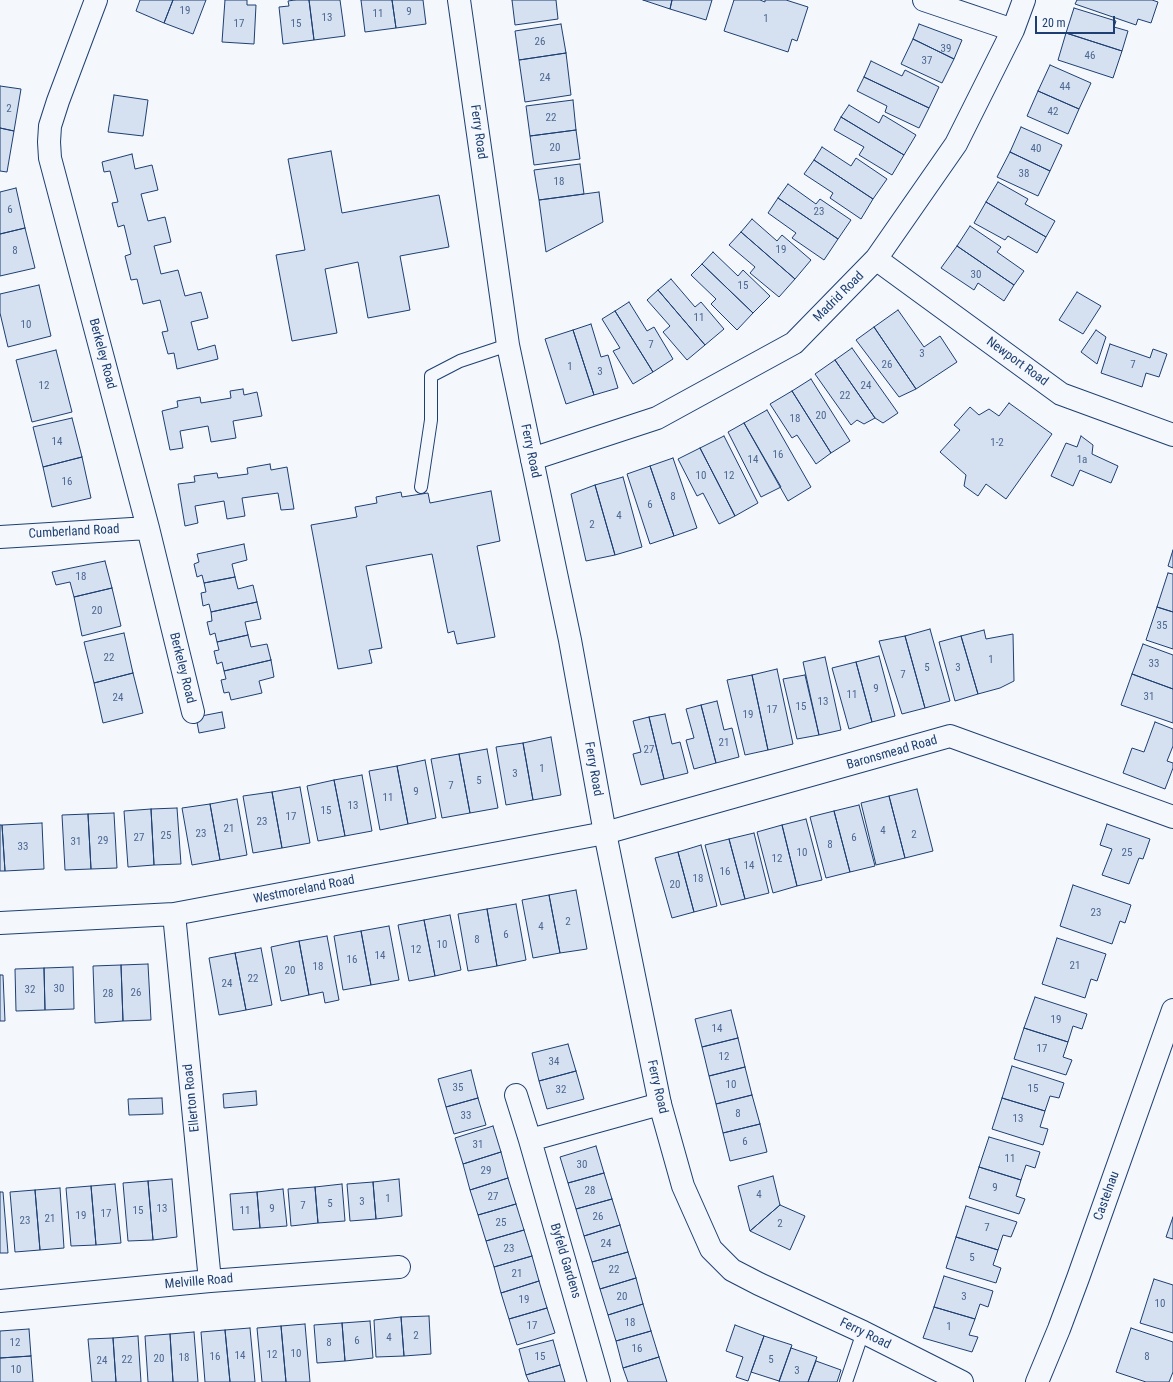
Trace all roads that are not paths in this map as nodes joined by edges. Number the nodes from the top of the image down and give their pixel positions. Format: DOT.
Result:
graph roads {
  1 [pos="96,0"];
  2 [pos="459,0"];
  3 [pos="924,0"];
  4 [pos="1024,0"];
  5 [pos="1013,30"];
  6 [pos="876,259"];
  7 [pos="508,345"];
  8 [pos="1173,435"];
  9 [pos="532,459"];
  10 [pos="421,487"];
  11 [pos="148,528"];
  12 [pos="0,537"];
  13 [pos="193,712"];
  14 [pos="1173,817"];
  15 [pos="605,833"];
  16 [pos="174,914"];
  17 [pos="0,923"];
  18 [pos="1173,1010"];
  19 [pos="516,1095"];
  20 [pos="660,1104"];
  21 [pos="530,1140"];
  22 [pos="399,1267"];
  23 [pos="210,1281"];
  24 [pos="0,1301"];
  25 [pos="863,1332"];
  26 [pos="599,1382"];
  27 [pos="846,1382"];
  28 [pos="962,1382"];
  29 [pos="1037,1382"];
  1 -- 11 [label="street, Berkeley Road"];
  2 -- 7 [label="street, Ferry Road"];
  3 -- 5 [label="street"];
  4 -- 5 [label="street, Madrid Road"];
  5 -- 6 [label="street, Madrid Road"];
  6 -- 8 [label="street, Newport Road"];
  6 -- 9 [label="street, Madrid Road"];
  7 -- 9 [label="street, Ferry Road"];
  7 -- 10 [label="lane"];
  9 -- 15 [label="street, Ferry Road"];
  11 -- 12 [label="street, Cumberland Road"];
  11 -- 13 [label="street, Berkeley Road"];
  14 -- 15 [label="street, Baronsmead Road"];
  15 -- 16 [label="street, Westmoreland Road"];
  15 -- 20 [label="street, Ferry Road"];
  16 -- 17 [label="street, Westmoreland Road"];
  16 -- 23 [label="street, Ellerton Road"];
  18 -- 29 [label="street, Castelnau"];
  19 -- 21 [label="street, Byfeld Gardens"];
  20 -- 21 [label="street"];
  20 -- 25 [label="street, Ferry Road"];
  21 -- 26 [label="street, Byfeld Gardens"];
  22 -- 23 [label="street, Melville Road"];
  23 -- 24 [label="street, Melville Road"];
  25 -- 27 [label="lane"];
  25 -- 28 [label="street, Ferry Road"];
}
